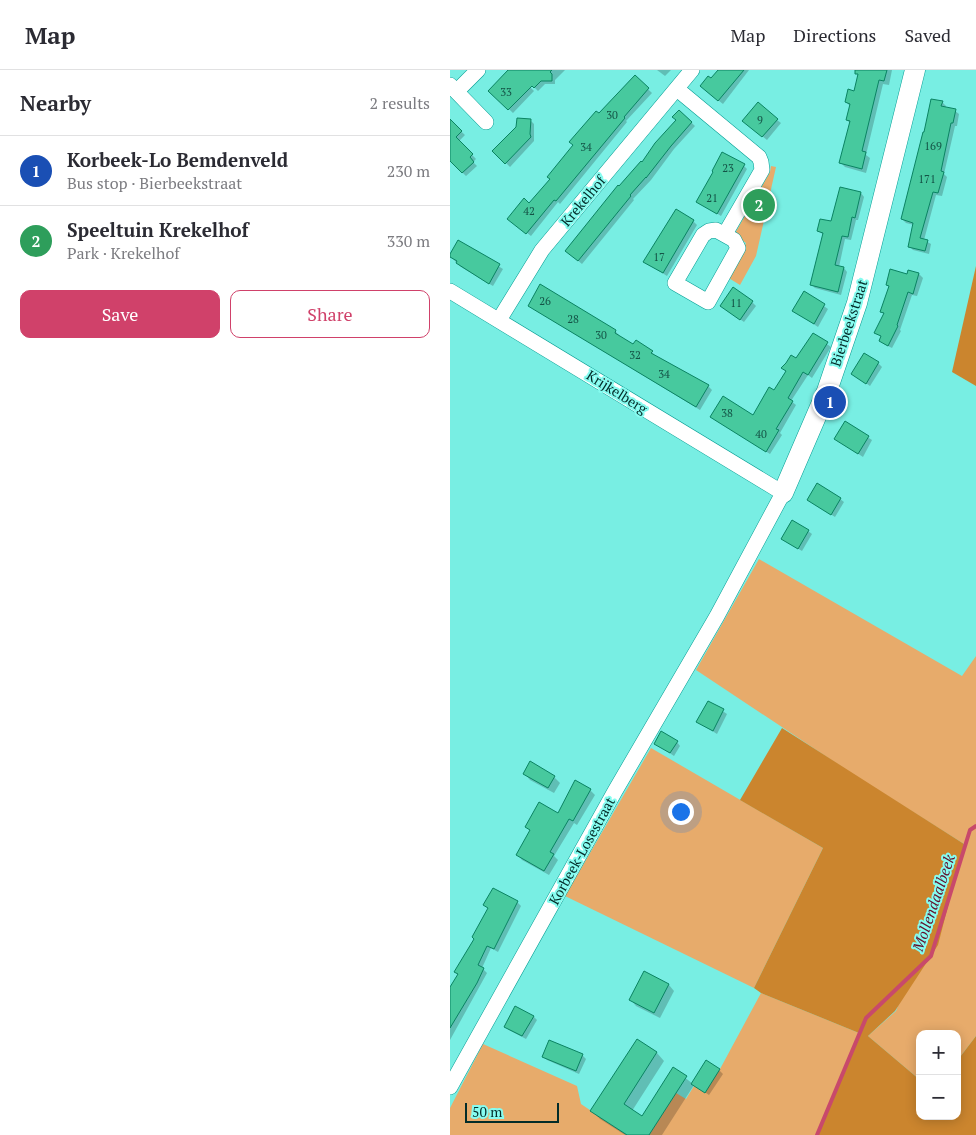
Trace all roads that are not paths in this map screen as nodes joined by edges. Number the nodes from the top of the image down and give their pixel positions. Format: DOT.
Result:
graph roads {
  1 [pos="478,70"];
  2 [pos="692,70"];
  3 [pos="915,70"];
  4 [pos="454,88"];
  5 [pos="677,89"];
  6 [pos="486,122"];
  7 [pos="725,234"];
  8 [pos="450,291"];
  9 [pos="499,320"];
  10 [pos="783,493"];
  11 [pos="717,616"];
  12 [pos="450,1087"];
  1 -- 4 [label="street"];
  2 -- 5 [label="street, Krekelhof"];
  3 -- 10 [label="street, Bierbeekstraat"];
  4 -- 6 [label="street"];
  5 -- 7 [label="street"];
  5 -- 9 [label="street, Krekelhof"];
  7 -- 7 [label="street"];
  8 -- 9 [label="street, Krijkelberg"];
  9 -- 10 [label="street, Krijkelberg"];
  10 -- 11 [label="street, Bierbeekstraat"];
  11 -- 12 [label="street, Korbeek-Losestraat"];
}
